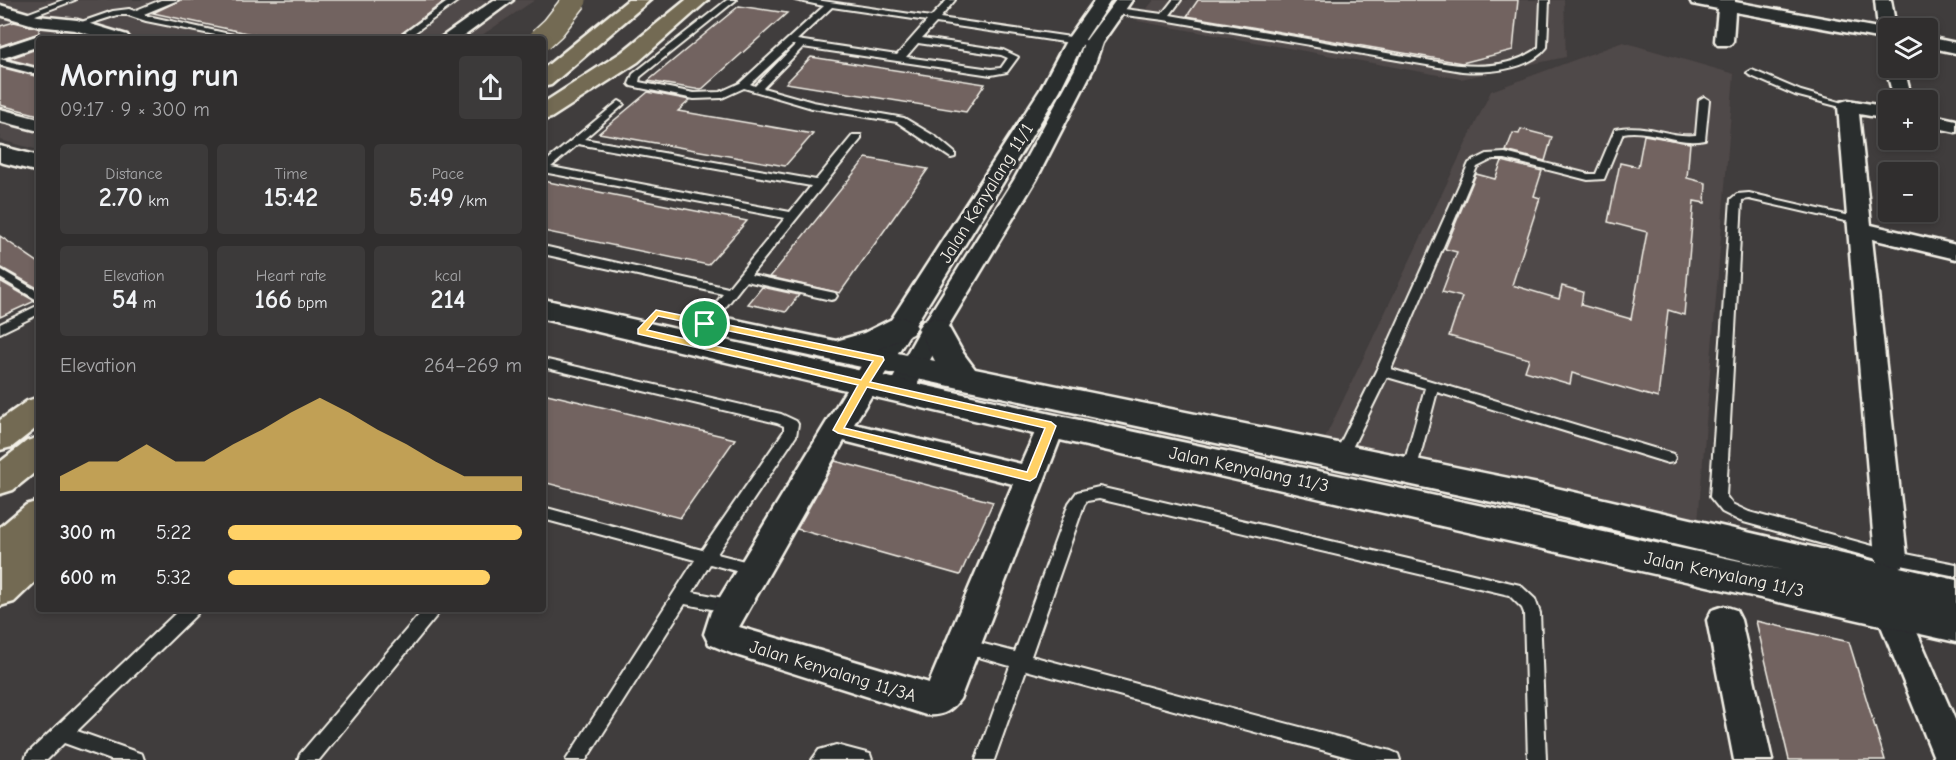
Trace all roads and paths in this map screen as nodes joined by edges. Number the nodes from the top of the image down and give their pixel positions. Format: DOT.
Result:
graph roads {
  1 [pos="71,0"];
  2 [pos="172,0"];
  3 [pos="455,0"];
  4 [pos="505,0"];
  5 [pos="575,0"];
  6 [pos="582,0"];
  7 [pos="618,0"];
  8 [pos="639,0"];
  9 [pos="675,0"];
  10 [pos="698,0"];
  11 [pos="732,0"];
  12 [pos="799,0"];
  13 [pos="951,0"];
  14 [pos="1177,0"];
  15 [pos="1545,0"];
  16 [pos="1698,0"];
  17 [pos="1883,0"];
  18 [pos="1726,2"];
  19 [pos="1115,4"];
  20 [pos="830,5"];
  21 [pos="0,10"];
  22 [pos="135,13"];
  23 [pos="1164,17"];
  24 [pos="1886,18"];
  25 [pos="30,19"];
  26 [pos="933,20"];
  27 [pos="170,23"];
  28 [pos="77,25"];
  29 [pos="1878,33"];
  30 [pos="99,34"];
  31 [pos="41,36"];
  32 [pos="48,36"];
  33 [pos="56,36"];
  34 [pos="108,36"];
  35 [pos="185,36"];
  36 [pos="233,36"];
  37 [pos="404,36"];
  38 [pos="452,36"];
  39 [pos="535,36"];
  40 [pos="544,36"];
  41 [pos="36,40"];
  42 [pos="915,40"];
  43 [pos="1724,41"];
  44 [pos="789,42"];
  45 [pos="1084,42"];
  46 [pos="801,44"];
  47 [pos="1938,44"];
  48 [pos="1956,48"];
  49 [pos="0,54"];
  50 [pos="546,54"];
  51 [pos="899,59"];
  52 [pos="0,62"];
  53 [pos="546,65"];
  54 [pos="36,71"];
  55 [pos="1752,73"];
  56 [pos="546,78"];
  57 [pos="743,85"];
  58 [pos="757,89"];
  59 [pos="546,99"];
  60 [pos="1704,100"];
  61 [pos="619,104"];
  62 [pos="1848,106"];
  63 [pos="546,111"];
  64 [pos="1878,111"];
  65 [pos="0,115"];
  66 [pos="1938,122"];
  67 [pos="36,124"];
  68 [pos="1956,126"];
  69 [pos="857,137"];
  70 [pos="576,141"];
  71 [pos="0,154"];
  72 [pos="951,155"];
  73 [pos="36,163"];
  74 [pos="546,166"];
  75 [pos="546,170"];
  76 [pos="0,174"];
  77 [pos="36,183"];
  78 [pos="819,184"];
  79 [pos="794,216"];
  80 [pos="1858,225"];
  81 [pos="546,251"];
  82 [pos="1956,252"];
  83 [pos="2,276"];
  84 [pos="744,277"];
  85 [pos="546,289"];
  86 [pos="731,292"];
  87 [pos="36,295"];
  88 [pos="831,296"];
  89 [pos="546,309"];
  90 [pos="36,310"];
  91 [pos="648,322"];
  92 [pos="705,324"];
  93 [pos="901,327"];
  94 [pos="0,328"];
  95 [pos="934,328"];
  96 [pos="835,351"];
  97 [pos="546,364"];
  98 [pos="872,371"];
  99 [pos="1383,371"];
  100 [pos="964,377"];
  101 [pos="907,379"];
  102 [pos="1432,386"];
  103 [pos="36,388"];
  104 [pos="36,411"];
  105 [pos="0,412"];
  106 [pos="1051,426"];
  107 [pos="838,430"];
  108 [pos="0,438"];
  109 [pos="36,444"];
  110 [pos="36,452"];
  111 [pos="1341,456"];
  112 [pos="1668,458"];
  113 [pos="1409,471"];
  114 [pos="0,472"];
  115 [pos="1030,477"];
  116 [pos="0,481"];
  117 [pos="546,514"];
  118 [pos="36,518"];
  119 [pos="0,550"];
  120 [pos="36,557"];
  121 [pos="706,557"];
  122 [pos="754,570"];
  123 [pos="1956,570"];
  124 [pos="1886,582"];
  125 [pos="0,590"];
  126 [pos="681,596"];
  127 [pos="1956,596"];
  128 [pos="732,606"];
  129 [pos="188,612"];
  130 [pos="431,612"];
  131 [pos="1724,620"];
  132 [pos="1956,625"];
  133 [pos="964,646"];
  134 [pos="1020,660"];
  135 [pos="62,734"];
  136 [pos="34,760"];
  137 [pos="135,760"];
  138 [pos="307,760"];
  139 [pos="575,760"];
  140 [pos="821,760"];
  141 [pos="863,760"];
  142 [pos="985,760"];
  143 [pos="1391,760"];
  144 [pos="1537,760"];
  145 [pos="1753,760"];
  146 [pos="1954,760"];
  1 -- 25 [label="lane"];
  2 -- 22 [label="street"];
  3 -- 37 [label="lane"];
  4 -- 38 [label="street"];
  5 -- 40 [label="highway, bridge"];
  6 -- 39 [label="highway"];
  7 -- 50 [label="highway"];
  8 -- 53 [label="highway"];
  8 -- 56 [label="highway"];
  9 -- 59 [label="highway"];
  10 -- 63 [label="highway"];
  11 -- 57 [label="lane"];
  12 -- 20 [label="lane"];
  13 -- 26 [label="lane"];
  14 -- 23 [label="lane"];
  15 -- 23 [label="lane"];
  16 -- 18 [label="street"];
  17 -- 24 [label="street"];
  18 -- 29 [label="street"];
  18 -- 43 [label="street"];
  19 -- 23 [label="lane"];
  19 -- 45 [label="street, Jalan Kenyalang 11/1"];
  20 -- 26 [label="lane"];
  20 -- 44 [label="lane"];
  21 -- 25 [label="street"];
  22 -- 27 [label="lane"];
  22 -- 28 [label="lane"];
  25 -- 28 [label="street"];
  25 -- 31 [label="street"];
  26 -- 42 [label="lane"];
  26 -- 45 [label="lane"];
  27 -- 35 [label="lane"];
  27 -- 36 [label="lane"];
  28 -- 30 [label="street"];
  28 -- 32 [label="street"];
  30 -- 33 [label="street"];
  30 -- 34 [label="street"];
  41 -- 49 [label="street"];
  42 -- 51 [label="lane"];
  42 -- 51 [label="lane"];
  44 -- 46 [label="lane"];
  44 -- 57 [label="lane"];
  45 -- 93 [label="street, Jalan Kenyalang 11/1"];
  45 -- 95 [label="street, Jalan Kenyalang 11/1"];
  46 -- 51 [label="lane"];
  46 -- 58 [label="lane"];
  47 -- 48 [label="street"];
  52 -- 54 [label="lane"];
  55 -- 62 [label="lane"];
  57 -- 58 [label="lane"];
  58 -- 72 [label="lane"];
  60 -- 99 [label="lane"];
  61 -- 70 [label="lane"];
  62 -- 64 [label="street"];
  62 -- 80 [label="street"];
  65 -- 67 [label="street"];
  66 -- 68 [label="street"];
  69 -- 78 [label="lane"];
  70 -- 74 [label="lane"];
  70 -- 78 [label="lane"];
  71 -- 73 [label="street"];
  75 -- 79 [label="lane"];
  76 -- 77 [label="street"];
  78 -- 79 [label="lane"];
  79 -- 84 [label="lane"];
  80 -- 82 [label="street"];
  80 -- 124 [label="street"];
  80 -- 124 [label="lane"];
  81 -- 86 [label="lane"];
  83 -- 87 [label="lane"];
  84 -- 86 [label="lane"];
  84 -- 88 [label="lane"];
  85 -- 91 [label="street, Jalan Kenyalang 11/3"];
  86 -- 92 [label="lane"];
  89 -- 91 [label="street, Jalan Kenyalang 11/3"];
  90 -- 94 [label="lane"];
  91 -- 92 [label="street, Jalan Kenyalang 11/3"];
  91 -- 98 [label="street, Jalan Kenyalang 11/3"];
  92 -- 96 [label="street, Jalan Kenyalang 11/3"];
  93 -- 96 [label="street"];
  93 -- 98 [label="street, Jalan Kenyalang 11/1"];
  95 -- 100 [label="street"];
  95 -- 101 [label="street, Jalan Kenyalang 11/1"];
  96 -- 98 [label="street, Jalan Kenyalang 11/3"];
  97 -- 121 [label="lane"];
  98 -- 101 [label="street, Jalan Kenyalang 11/3"];
  98 -- 107 [label="street, Jalan Kenyalang 11/3A"];
  99 -- 102 [label="lane"];
  99 -- 111 [label="lane"];
  100 -- 101 [label="street, Jalan Kenyalang 11/3"];
  100 -- 111 [label="street, Jalan Kenyalang 11/3"];
  101 -- 106 [label="street, Jalan Kenyalang 11/3"];
  102 -- 112 [label="lane"];
  102 -- 113 [label="lane"];
  103 -- 105 [label="highway"];
  104 -- 108 [label="highway"];
  106 -- 115 [label="street, Jalan Kenyalang 11/3A"];
  106 -- 124 [label="street, Jalan Kenyalang 11/3"];
  107 -- 115 [label="street"];
  107 -- 122 [label="street, Jalan Kenyalang 11/3A"];
  109 -- 114 [label="highway"];
  110 -- 116 [label="highway"];
  111 -- 113 [label="street, Jalan Kenyalang 11/3"];
  113 -- 124 [label="street, Jalan Kenyalang 11/3"];
  115 -- 133 [label="street, Jalan Kenyalang 11/3A"];
  117 -- 121 [label="lane"];
  118 -- 119 [label="highway"];
  120 -- 125 [label="highway"];
  121 -- 122 [label="lane"];
  121 -- 126 [label="lane"];
  122 -- 128 [label="street, Jalan Kenyalang 11/3A"];
  123 -- 124 [label="lane"];
  124 -- 127 [label="street, Jalan Kenyalang 11/3"];
  124 -- 132 [label="street, Jalan Kenyalang 11/3"];
  124 -- 146 [label="street"];
  126 -- 128 [label="lane"];
  126 -- 139 [label="lane"];
  128 -- 133 [label="street, Jalan Kenyalang 11/3A"];
  129 -- 135 [label="lane"];
  130 -- 138 [label="lane"];
  131 -- 145 [label="street"];
  133 -- 134 [label="lane"];
  134 -- 142 [label="lane"];
  134 -- 143 [label="lane"];
  134 -- 144 [label="lane"];
  135 -- 136 [label="lane"];
  135 -- 137 [label="lane"];
  140 -- 141 [label="lane"];
}
